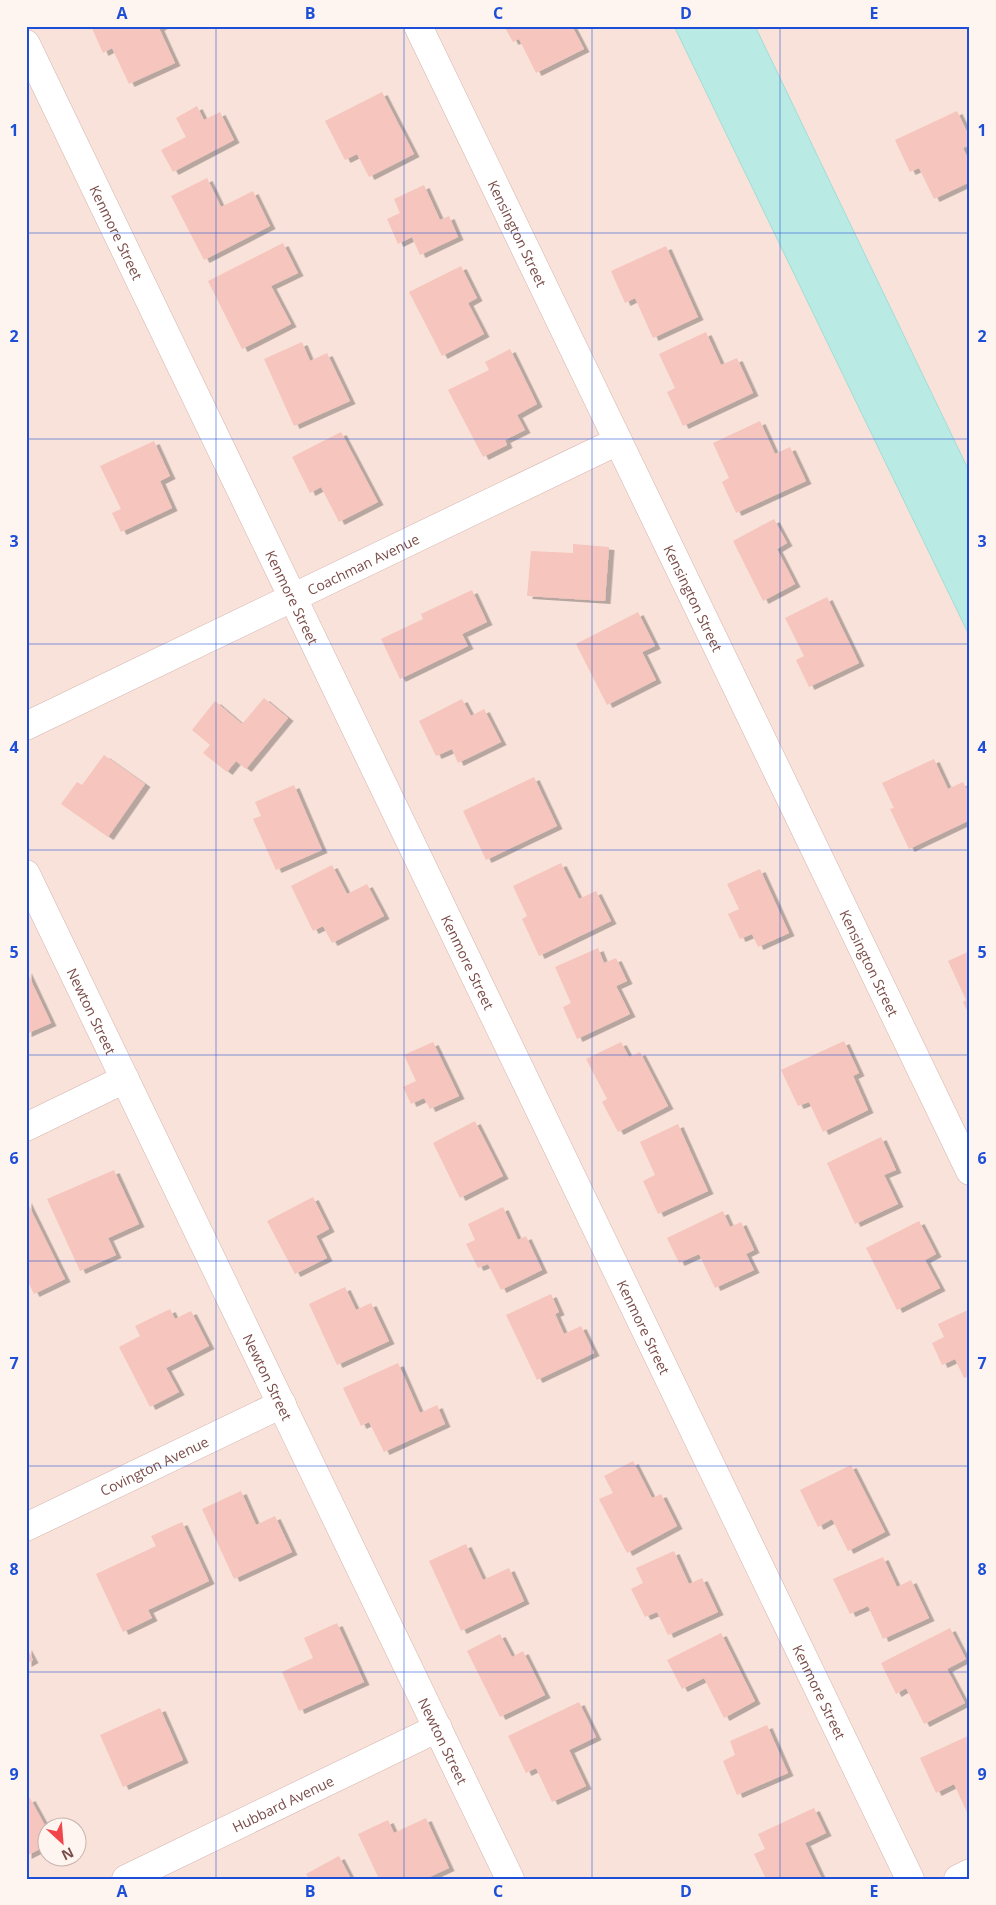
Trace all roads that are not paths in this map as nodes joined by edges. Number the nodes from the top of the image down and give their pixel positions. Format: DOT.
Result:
graph roads {
  1 [pos="418,26"];
  2 [pos="26,44"];
  3 [pos="618,441"];
  4 [pos="293,598"];
  5 [pos="26,726"];
  6 [pos="26,874"];
  7 [pos="125,1079"];
  8 [pos="26,1127"];
  9 [pos="970,1171"];
  10 [pos="282,1404"];
  11 [pos="26,1527"];
  12 [pos="438,1728"];
  13 [pos="970,1873"];
  14 [pos="126,1879"];
  15 [pos="510,1879"];
  16 [pos="910,1879"];
  17 [pos="958,1879"];
  1 -- 3 [label="street, Kensington Street"];
  2 -- 4 [label="street, Kenmore Street"];
  3 -- 4 [label="street, Coachman Avenue"];
  3 -- 9 [label="street, Kensington Street"];
  4 -- 5 [label="street, Coachman Avenue"];
  4 -- 16 [label="street, Kenmore Street"];
  6 -- 7 [label="street, Newton Street"];
  7 -- 8 [label="street"];
  7 -- 10 [label="street, Newton Street"];
  10 -- 11 [label="street, Covington Avenue"];
  10 -- 12 [label="street, Newton Street"];
  12 -- 14 [label="street, Hubbard Avenue"];
  12 -- 15 [label="street, Newton Street"];
  13 -- 17 [label="street"];
}
